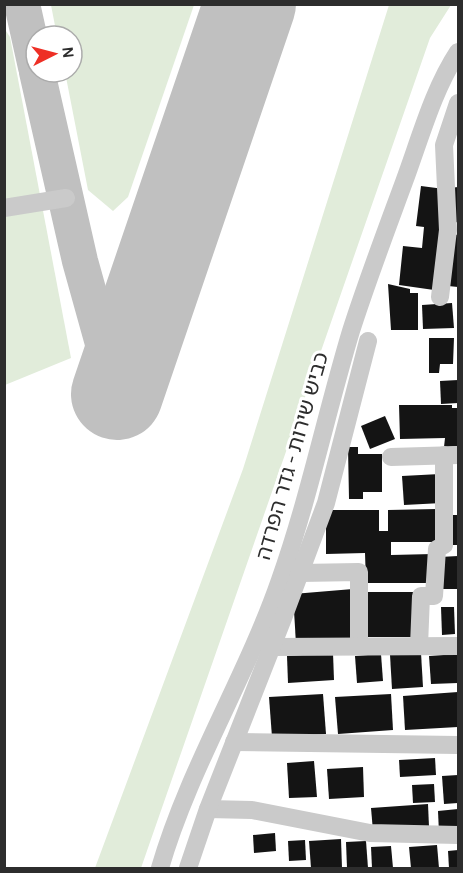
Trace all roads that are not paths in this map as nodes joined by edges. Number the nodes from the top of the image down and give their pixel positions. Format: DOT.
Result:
graph roads {
  1 [pos="459,52"];
  2 [pos="459,102"];
  3 [pos="66,198"];
  4 [pos="4,208"];
  5 [pos="440,297"];
  6 [pos="369,341"];
  7 [pos="451,455"];
  8 [pos="391,457"];
  9 [pos="300,573"];
  10 [pos="359,646"];
  11 [pos="419,646"];
  12 [pos="459,646"];
  13 [pos="272,647"];
  14 [pos="234,742"];
  15 [pos="459,745"];
  16 [pos="208,809"];
  17 [pos="459,835"];
  18 [pos="160,868"];
  19 [pos="188,868"];
  1 -- 18 [label="street, כביש שירות - גדר הפרדה"];
  2 -- 5 [label="street"];
  3 -- 4 [label="street"];
  6 -- 9 [label="street"];
  7 -- 8 [label="street"];
  7 -- 11 [label="street"];
  9 -- 10 [label="street"];
  9 -- 13 [label="street"];
  10 -- 11 [label="street"];
  10 -- 13 [label="street"];
  11 -- 12 [label="street"];
  13 -- 14 [label="street"];
  14 -- 15 [label="street"];
  14 -- 16 [label="street"];
  16 -- 17 [label="street"];
  16 -- 19 [label="street"];
}
